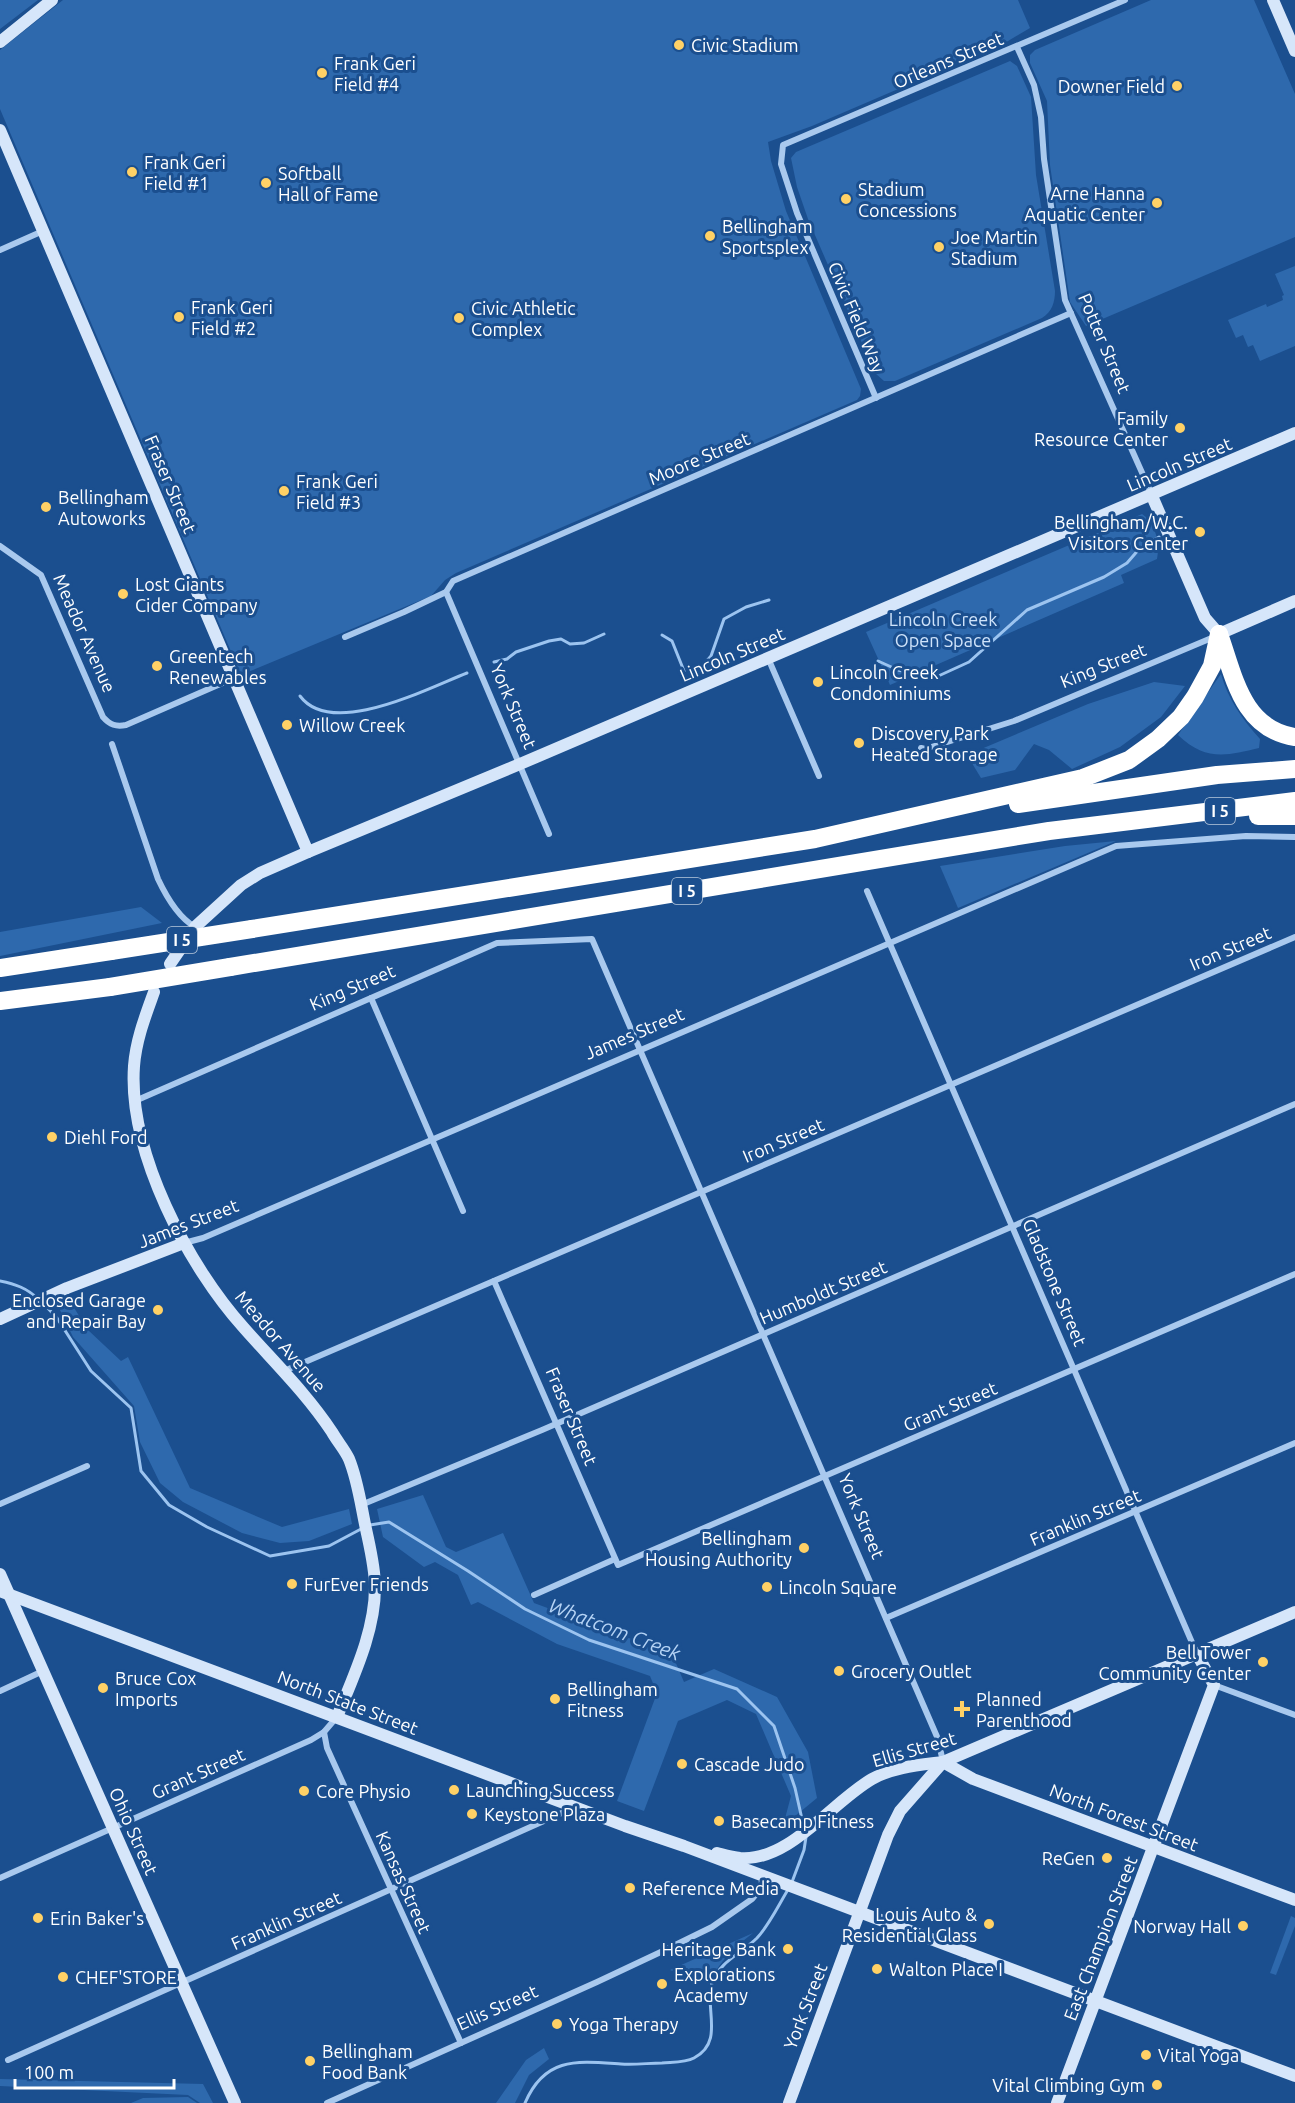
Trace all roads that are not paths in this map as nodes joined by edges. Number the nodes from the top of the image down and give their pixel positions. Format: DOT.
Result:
graph roads {
  1 [pos="52,0"];
  2 [pos="1125,0"];
  3 [pos="1273,0"];
  4 [pos="0,42"];
  5 [pos="1017,47"];
  6 [pos="1295,51"];
  7 [pos="0,130"];
  8 [pos="783,146"];
  9 [pos="43,231"];
  10 [pos="0,250"];
  11 [pos="1071,313"];
  12 [pos="876,398"];
  13 [pos="1295,433"];
  14 [pos="1152,495"];
  15 [pos="0,546"];
  16 [pos="446,592"];
  17 [pos="1295,601"];
  18 [pos="1220,634"];
  19 [pos="345,638"];
  20 [pos="768,657"];
  21 [pos="234,678"];
  22 [pos="1295,737"];
  23 [pos="112,744"];
  24 [pos="921,748"];
  25 [pos="520,764"];
  26 [pos="1295,769"];
  27 [pos="819,776"];
  28 [pos="1295,801"];
  29 [pos="1295,816"];
  30 [pos="1146,820"];
  31 [pos="895,822"];
  32 [pos="549,834"];
  33 [pos="1295,837"];
  34 [pos="308,852"];
  35 [pos="867,891"];
  36 [pos="195,927"];
  37 [pos="1295,937"];
  38 [pos="592,939"];
  39 [pos="890,944"];
  40 [pos="181,948"];
  41 [pos="170,964"];
  42 [pos="2,967"];
  43 [pos="154,992"];
  44 [pos="371,998"];
  45 [pos="0,1001"];
  46 [pos="641,1050"];
  47 [pos="950,1085"];
  48 [pos="134,1101"];
  49 [pos="1295,1104"];
  50 [pos="432,1140"];
  51 [pos="702,1191"];
  52 [pos="463,1211"];
  53 [pos="1012,1227"];
  54 [pos="184,1243"];
  55 [pos="1295,1274"];
  56 [pos="494,1281"];
  57 [pos="3,1318"];
  58 [pos="763,1334"];
  59 [pos="1074,1369"];
  60 [pos="283,1371"];
  61 [pos="556,1424"];
  62 [pos="1295,1443"];
  63 [pos="87,1466"];
  64 [pos="825,1476"];
  65 [pos="0,1504"];
  66 [pos="361,1505"];
  67 [pos="1135,1511"];
  68 [pos="616,1562"];
  69 [pos="0,1574"];
  70 [pos="4,1593"];
  71 [pos="534,1595"];
  72 [pos="1295,1612"];
  73 [pos="886,1618"];
  74 [pos="1197,1654"];
  75 [pos="43,1671"];
  76 [pos="1214,1685"];
  77 [pos="0,1690"];
  78 [pos="1295,1715"];
  79 [pos="336,1717"];
  80 [pos="324,1732"];
  81 [pos="943,1762"];
  82 [pos="576,1807"];
  83 [pos="112,1828"];
  84 [pos="684,1846"];
  85 [pos="1153,1847"];
  86 [pos="0,1878"];
  87 [pos="765,1878"];
  88 [pos="391,1889"];
  89 [pos="1295,1900"];
  90 [pos="859,1913"];
  91 [pos="182,1983"];
  92 [pos="1095,2001"];
  93 [pos="461,2043"];
  94 [pos="8,2060"];
  95 [pos="1295,2076"];
  96 [pos="235,2103"];
  97 [pos="327,2103"];
  98 [pos="789,2103"];
  99 [pos="1057,2103"];
  1 -- 4 [label="street"];
  2 -- 5 [label="street, Orleans Street"];
  3 -- 6 [label="street"];
  5 -- 8 [label="street, Orleans Street"];
  5 -- 11 [label="street, Potter Street"];
  7 -- 9 [label="street, Fraser Street"];
  8 -- 12 [label="street, Civic Field Way"];
  9 -- 10 [label="street"];
  9 -- 21 [label="street, Fraser Street"];
  11 -- 12 [label="street, Moore Street"];
  11 -- 14 [label="street, Potter Street"];
  12 -- 16 [label="street, Moore Street"];
  13 -- 14 [label="street, Lincoln Street"];
  14 -- 18 [label="street, Potter Street"];
  14 -- 20 [label="street, Lincoln Street"];
  15 -- 21 [label="street, Meador Avenue"];
  16 -- 19 [label="street, Moore Street"];
  16 -- 25 [label="street, York Street"];
  17 -- 18 [label="street, King Street"];
  18 -- 22 [label="highway"];
  18 -- 24 [label="street, King Street"];
  18 -- 31 [label="highway"];
  20 -- 25 [label="street, Lincoln Street"];
  20 -- 27 [label="street"];
  21 -- 34 [label="street, Fraser Street"];
  23 -- 36 [label="street"];
  25 -- 32 [label="street, York Street"];
  25 -- 34 [label="street, Lincoln Street"];
  26 -- 31 [label="highway, I 5"];
  28 -- 30 [label="highway, I 5"];
  29 -- 30 [label="highway"];
  30 -- 45 [label="highway, I 5, bridge"];
  31 -- 42 [label="highway, I 5, bridge"];
  33 -- 39 [label="street, James Street"];
  34 -- 36 [label="street, Lincoln Street"];
  35 -- 39 [label="street, Gladstone Street"];
  37 -- 47 [label="street, Iron Street"];
  38 -- 44 [label="street, King Street"];
  38 -- 46 [label="street, York Street"];
  39 -- 46 [label="street, James Street"];
  39 -- 47 [label="street, Gladstone Street"];
  40 -- 41 [label="street"];
  43 -- 48 [label="street, Meador Avenue"];
  44 -- 48 [label="street, King Street"];
  44 -- 50 [label="street"];
  46 -- 50 [label="street, James Street"];
  46 -- 51 [label="street, York Street"];
  47 -- 51 [label="street, Iron Street"];
  47 -- 53 [label="street, Gladstone Street"];
  48 -- 54 [label="street, Meador Avenue"];
  49 -- 53 [label="street, Humboldt Street"];
  50 -- 52 [label="street"];
  50 -- 54 [label="street, James Street"];
  51 -- 56 [label="street, Iron Street"];
  51 -- 58 [label="street, York Street"];
  53 -- 58 [label="street, Humboldt Street"];
  53 -- 59 [label="street, Gladstone Street"];
  54 -- 57 [label="street, James Street"];
  54 -- 60 [label="street, Meador Avenue"];
  55 -- 59 [label="street, Grant Street"];
  56 -- 60 [label="street, Iron Street"];
  56 -- 61 [label="street, Fraser Street"];
  58 -- 61 [label="street, Humboldt Street"];
  58 -- 64 [label="street, York Street"];
  59 -- 64 [label="street, Grant Street"];
  59 -- 67 [label="street, Gladstone Street"];
  60 -- 66 [label="street, Meador Avenue"];
  61 -- 66 [label="street, Humboldt Street"];
  61 -- 68 [label="street, Fraser Street"];
  62 -- 67 [label="street, Franklin Street"];
  63 -- 65 [label="street"];
  64 -- 68 [label="street, Grant Street"];
  64 -- 73 [label="street, York Street"];
  66 -- 79 [label="street, Meador Avenue"];
  67 -- 73 [label="street, Franklin Street"];
  67 -- 74 [label="street, Gladstone Street"];
  68 -- 71 [label="street, Grant Street"];
  69 -- 70 [label="street, Ohio Street"];
  70 -- 75 [label="street, Ohio Street"];
  70 -- 79 [label="street, North State Street"];
  72 -- 74 [label="street, Ellis Street"];
  73 -- 81 [label="street, York Street"];
  74 -- 76 [label="street, Gladstone Street"];
  74 -- 81 [label="street, Ellis Street"];
  75 -- 77 [label="street"];
  75 -- 83 [label="street, Ohio Street"];
  76 -- 78 [label="street"];
  76 -- 85 [label="street, East Champion Street"];
  79 -- 80 [label="street, Grant Street"];
  79 -- 82 [label="street, North State Street"];
  80 -- 83 [label="street, Grant Street"];
  80 -- 88 [label="street, Kansas Street"];
  81 -- 84 [label="street, Ellis Street"];
  81 -- 85 [label="street, North Forest Street"];
  81 -- 90 [label="street, York Street"];
  82 -- 84 [label="street, North State Street"];
  82 -- 88 [label="street, Franklin Street"];
  83 -- 86 [label="street, Grant Street"];
  83 -- 91 [label="street, Ohio Street"];
  84 -- 87 [label="street"];
  85 -- 89 [label="street, North Forest Street"];
  85 -- 92 [label="street, East Champion Street"];
  87 -- 90 [label="street"];
  87 -- 93 [label="street, Ellis Street"];
  88 -- 91 [label="street, Franklin Street"];
  88 -- 93 [label="street, Kansas Street"];
  90 -- 92 [label="street"];
  90 -- 98 [label="street, York Street"];
  91 -- 94 [label="street, Franklin Street"];
  91 -- 96 [label="street, Ohio Street"];
  92 -- 95 [label="street"];
  92 -- 99 [label="street, East Champion Street"];
  93 -- 97 [label="street, Ellis Street"];
}
